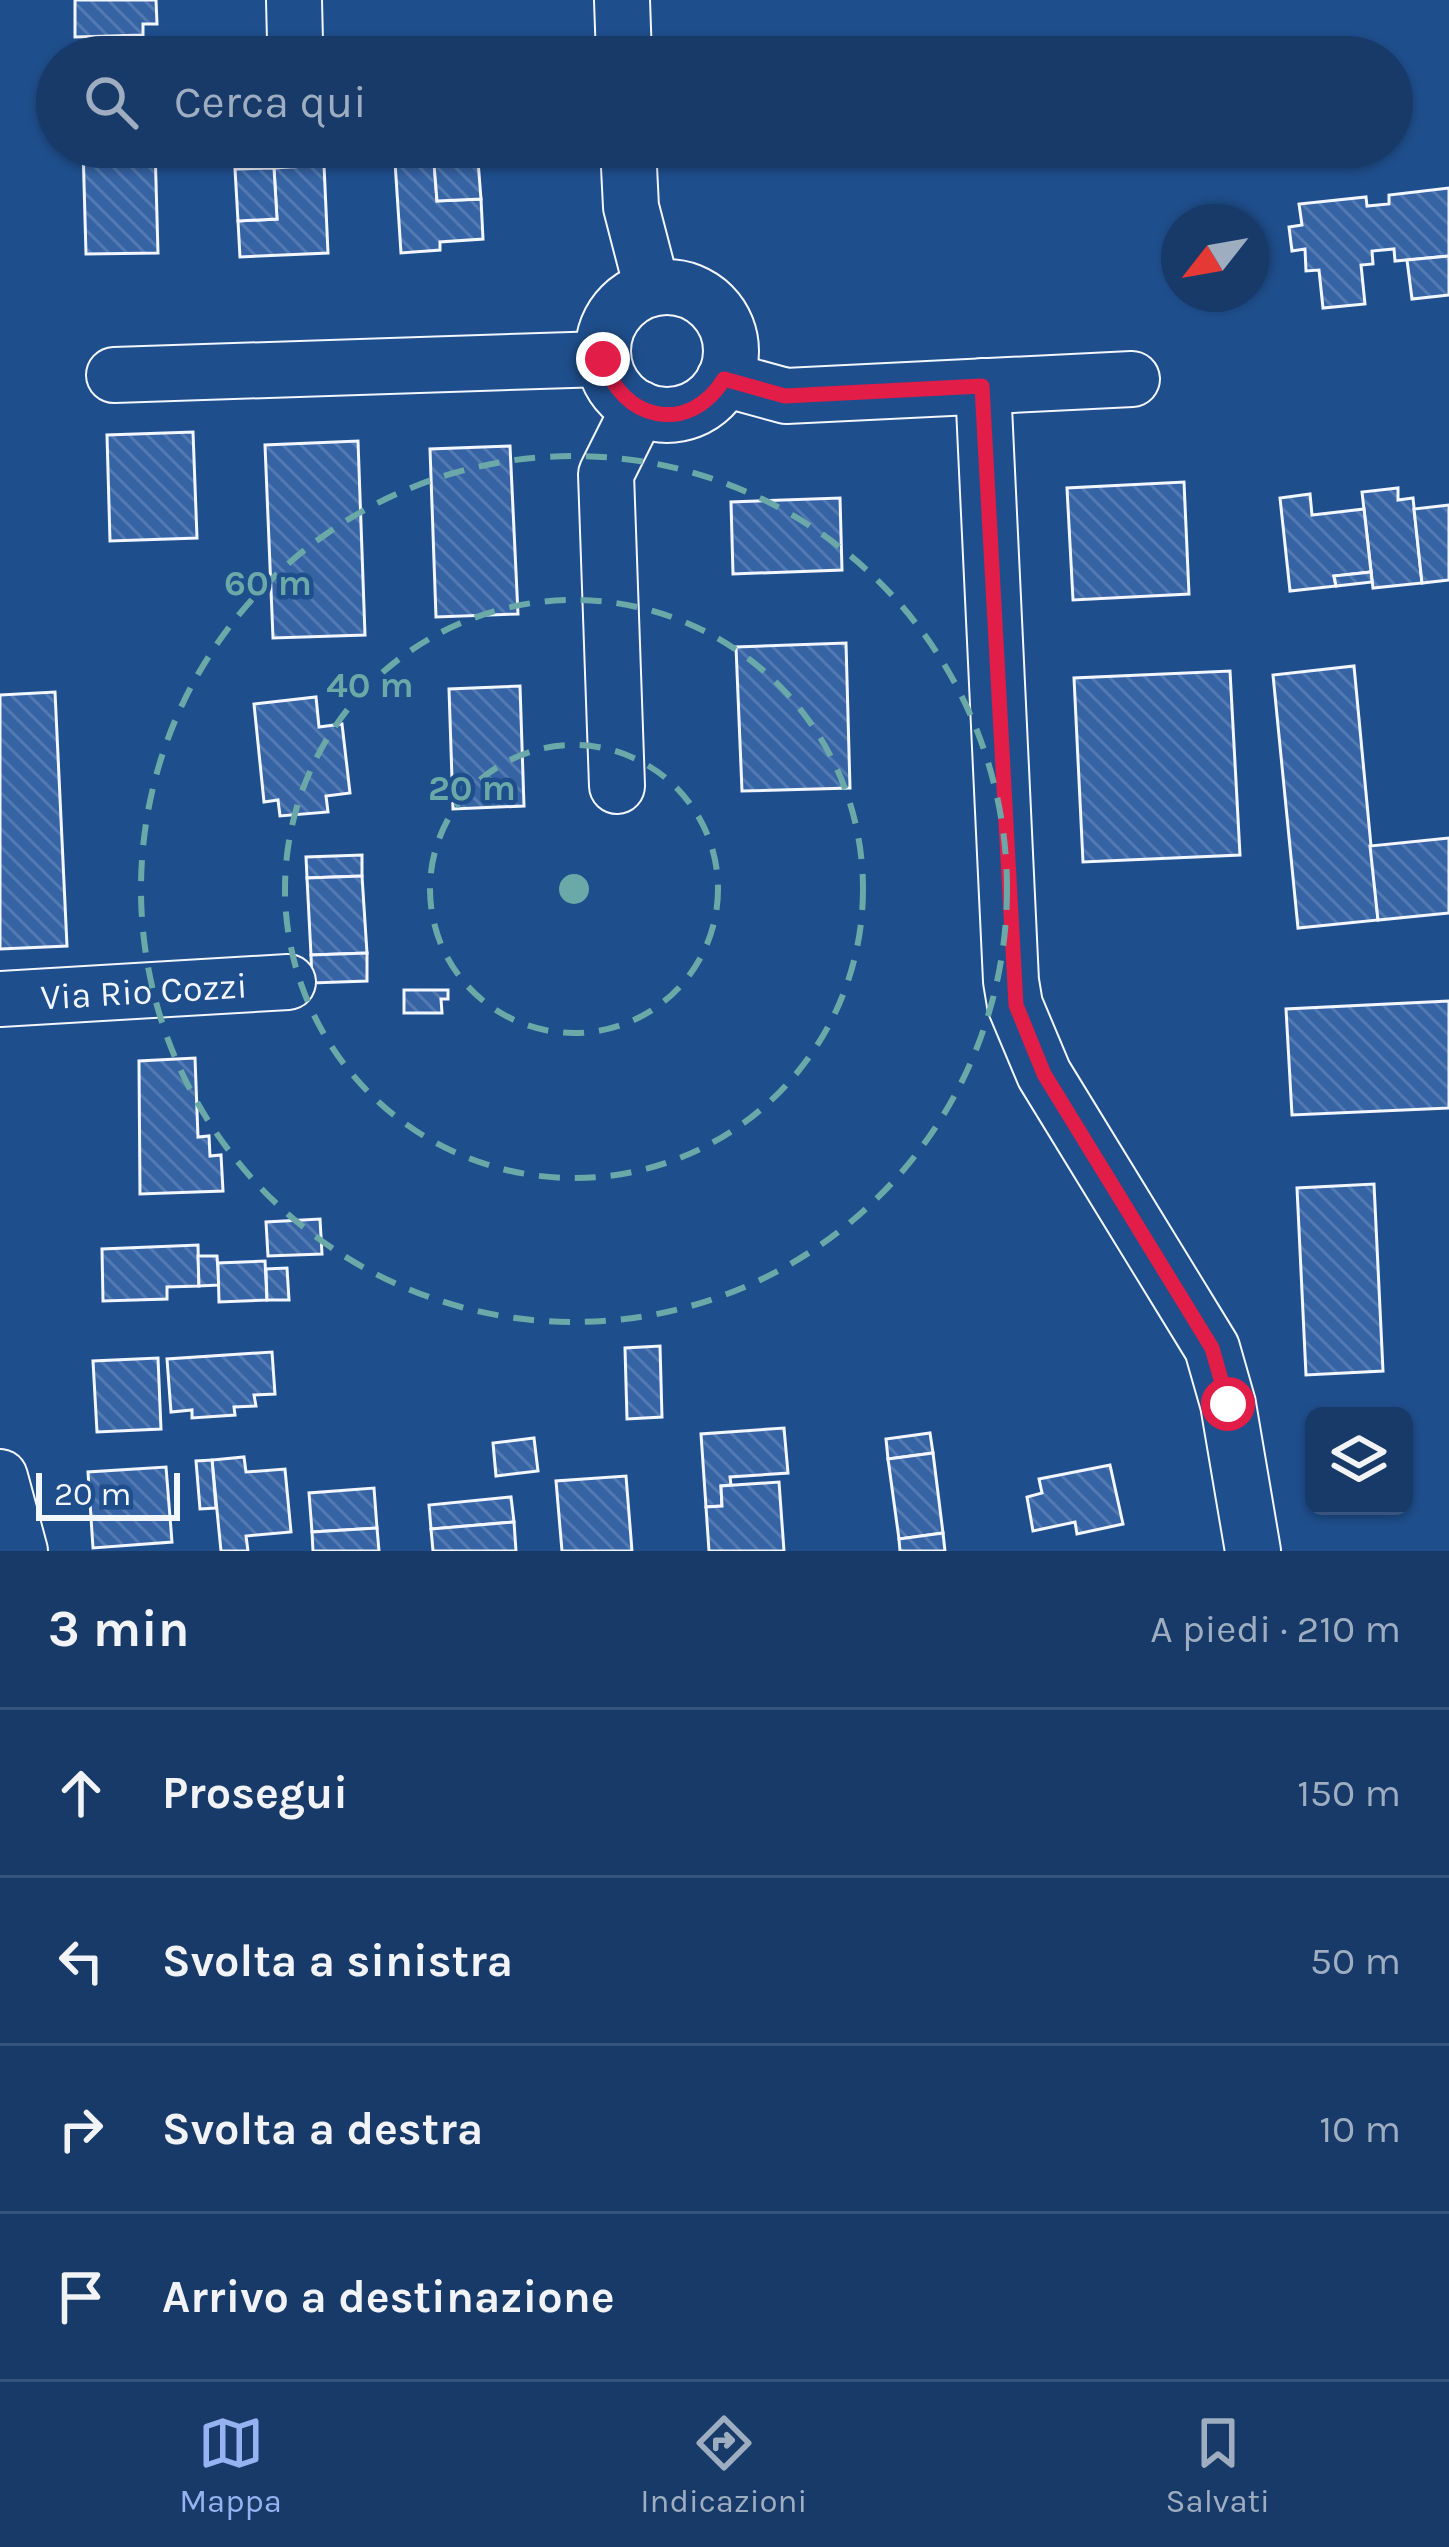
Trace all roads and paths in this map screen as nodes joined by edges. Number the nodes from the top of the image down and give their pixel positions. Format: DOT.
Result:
graph roads {
  1 [pos="622,0"];
  2 [pos="623,36"];
  3 [pos="629,168"];
  4 [pos="652,288"];
  5 [pos="603,359"];
  6 [pos="114,375"];
  7 [pos="724,379"];
  8 [pos="1132,379"];
  9 [pos="982,386"];
  10 [pos="639,408"];
  11 [pos="617,786"];
  12 [pos="288,982"];
  13 [pos="0,999"];
  14 [pos="0,1477"];
  15 [pos="20,1551"];
  16 [pos="1253,1551"];
  1 -- 2 [label="street"];
  3 -- 4 [label="street"];
  4 -- 5 [label="street"];
  4 -- 7 [label="street"];
  5 -- 6 [label="street"];
  5 -- 10 [label="street"];
  7 -- 9 [label="street"];
  7 -- 10 [label="street"];
  8 -- 9 [label="street"];
  9 -- 16 [label="street"];
  10 -- 11 [label="street"];
  12 -- 13 [label="street, Via Rio Cozzi"];
  14 -- 15 [label="street"];
}
